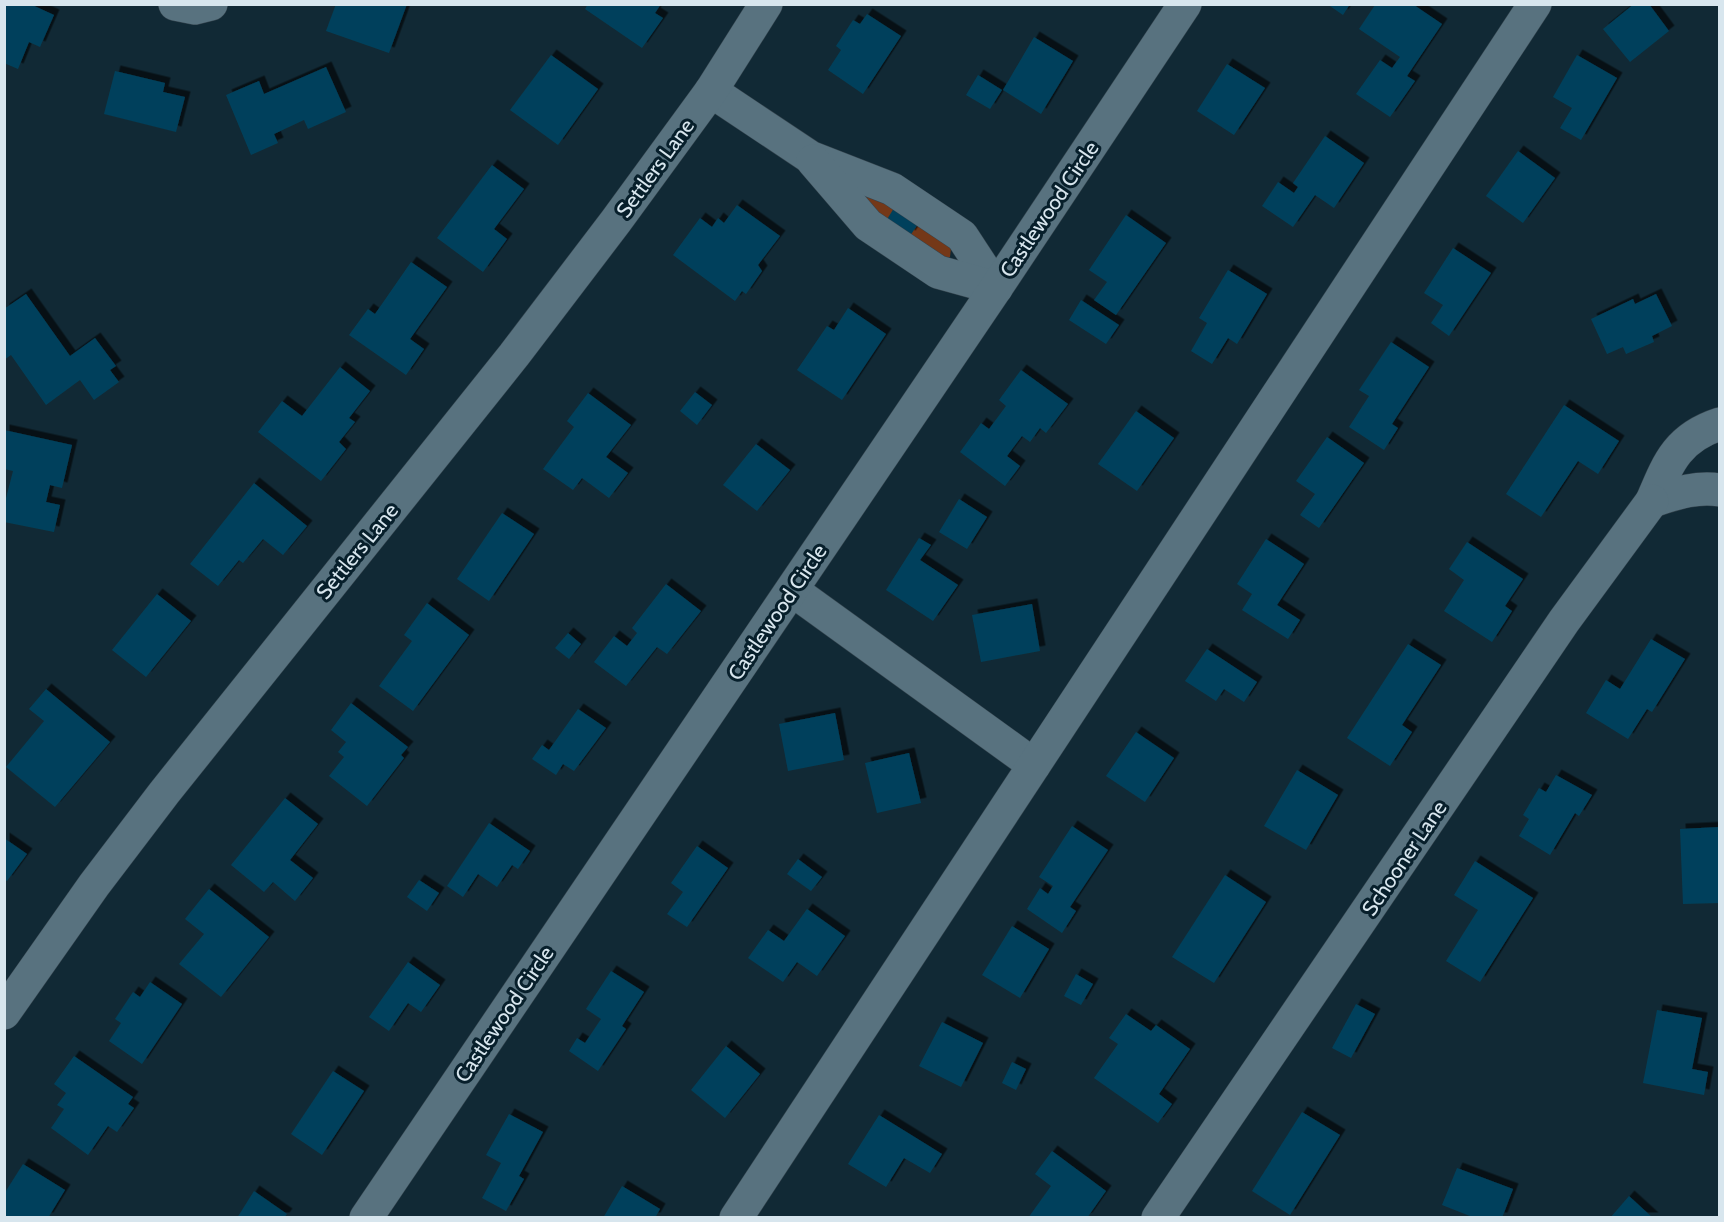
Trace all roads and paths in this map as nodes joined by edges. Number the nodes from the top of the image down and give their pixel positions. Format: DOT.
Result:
graph roads {
  1 [pos="175,4"];
  2 [pos="211,4"];
  3 [pos="766,4"];
  4 [pos="1185,4"];
  5 [pos="1535,4"];
  6 [pos="711,91"];
  7 [pos="810,157"];
  8 [pos="996,288"];
  9 [pos="1719,424"];
  10 [pos="1719,490"];
  11 [pos="1652,501"];
  12 [pos="792,590"];
  13 [pos="1034,765"];
  14 [pos="4,1013"];
  15 [pos="366,1218"];
  16 [pos="736,1218"];
  17 [pos="1158,1218"];
  1 -- 2 [label="street"];
  3 -- 6 [label="street, Settlers Lane"];
  4 -- 8 [label="street, Castlewood Circle"];
  5 -- 13 [label="street"];
  6 -- 7 [label="street"];
  6 -- 14 [label="street, Settlers Lane"];
  7 -- 8 [label="street"];
  7 -- 8 [label="street"];
  8 -- 12 [label="street, Castlewood Circle"];
  9 -- 11 [label="street, Schooner Lane"];
  10 -- 11 [label="street"];
  11 -- 17 [label="street, Schooner Lane"];
  12 -- 13 [label="street"];
  12 -- 15 [label="street, Castlewood Circle"];
  13 -- 16 [label="street"];
}
